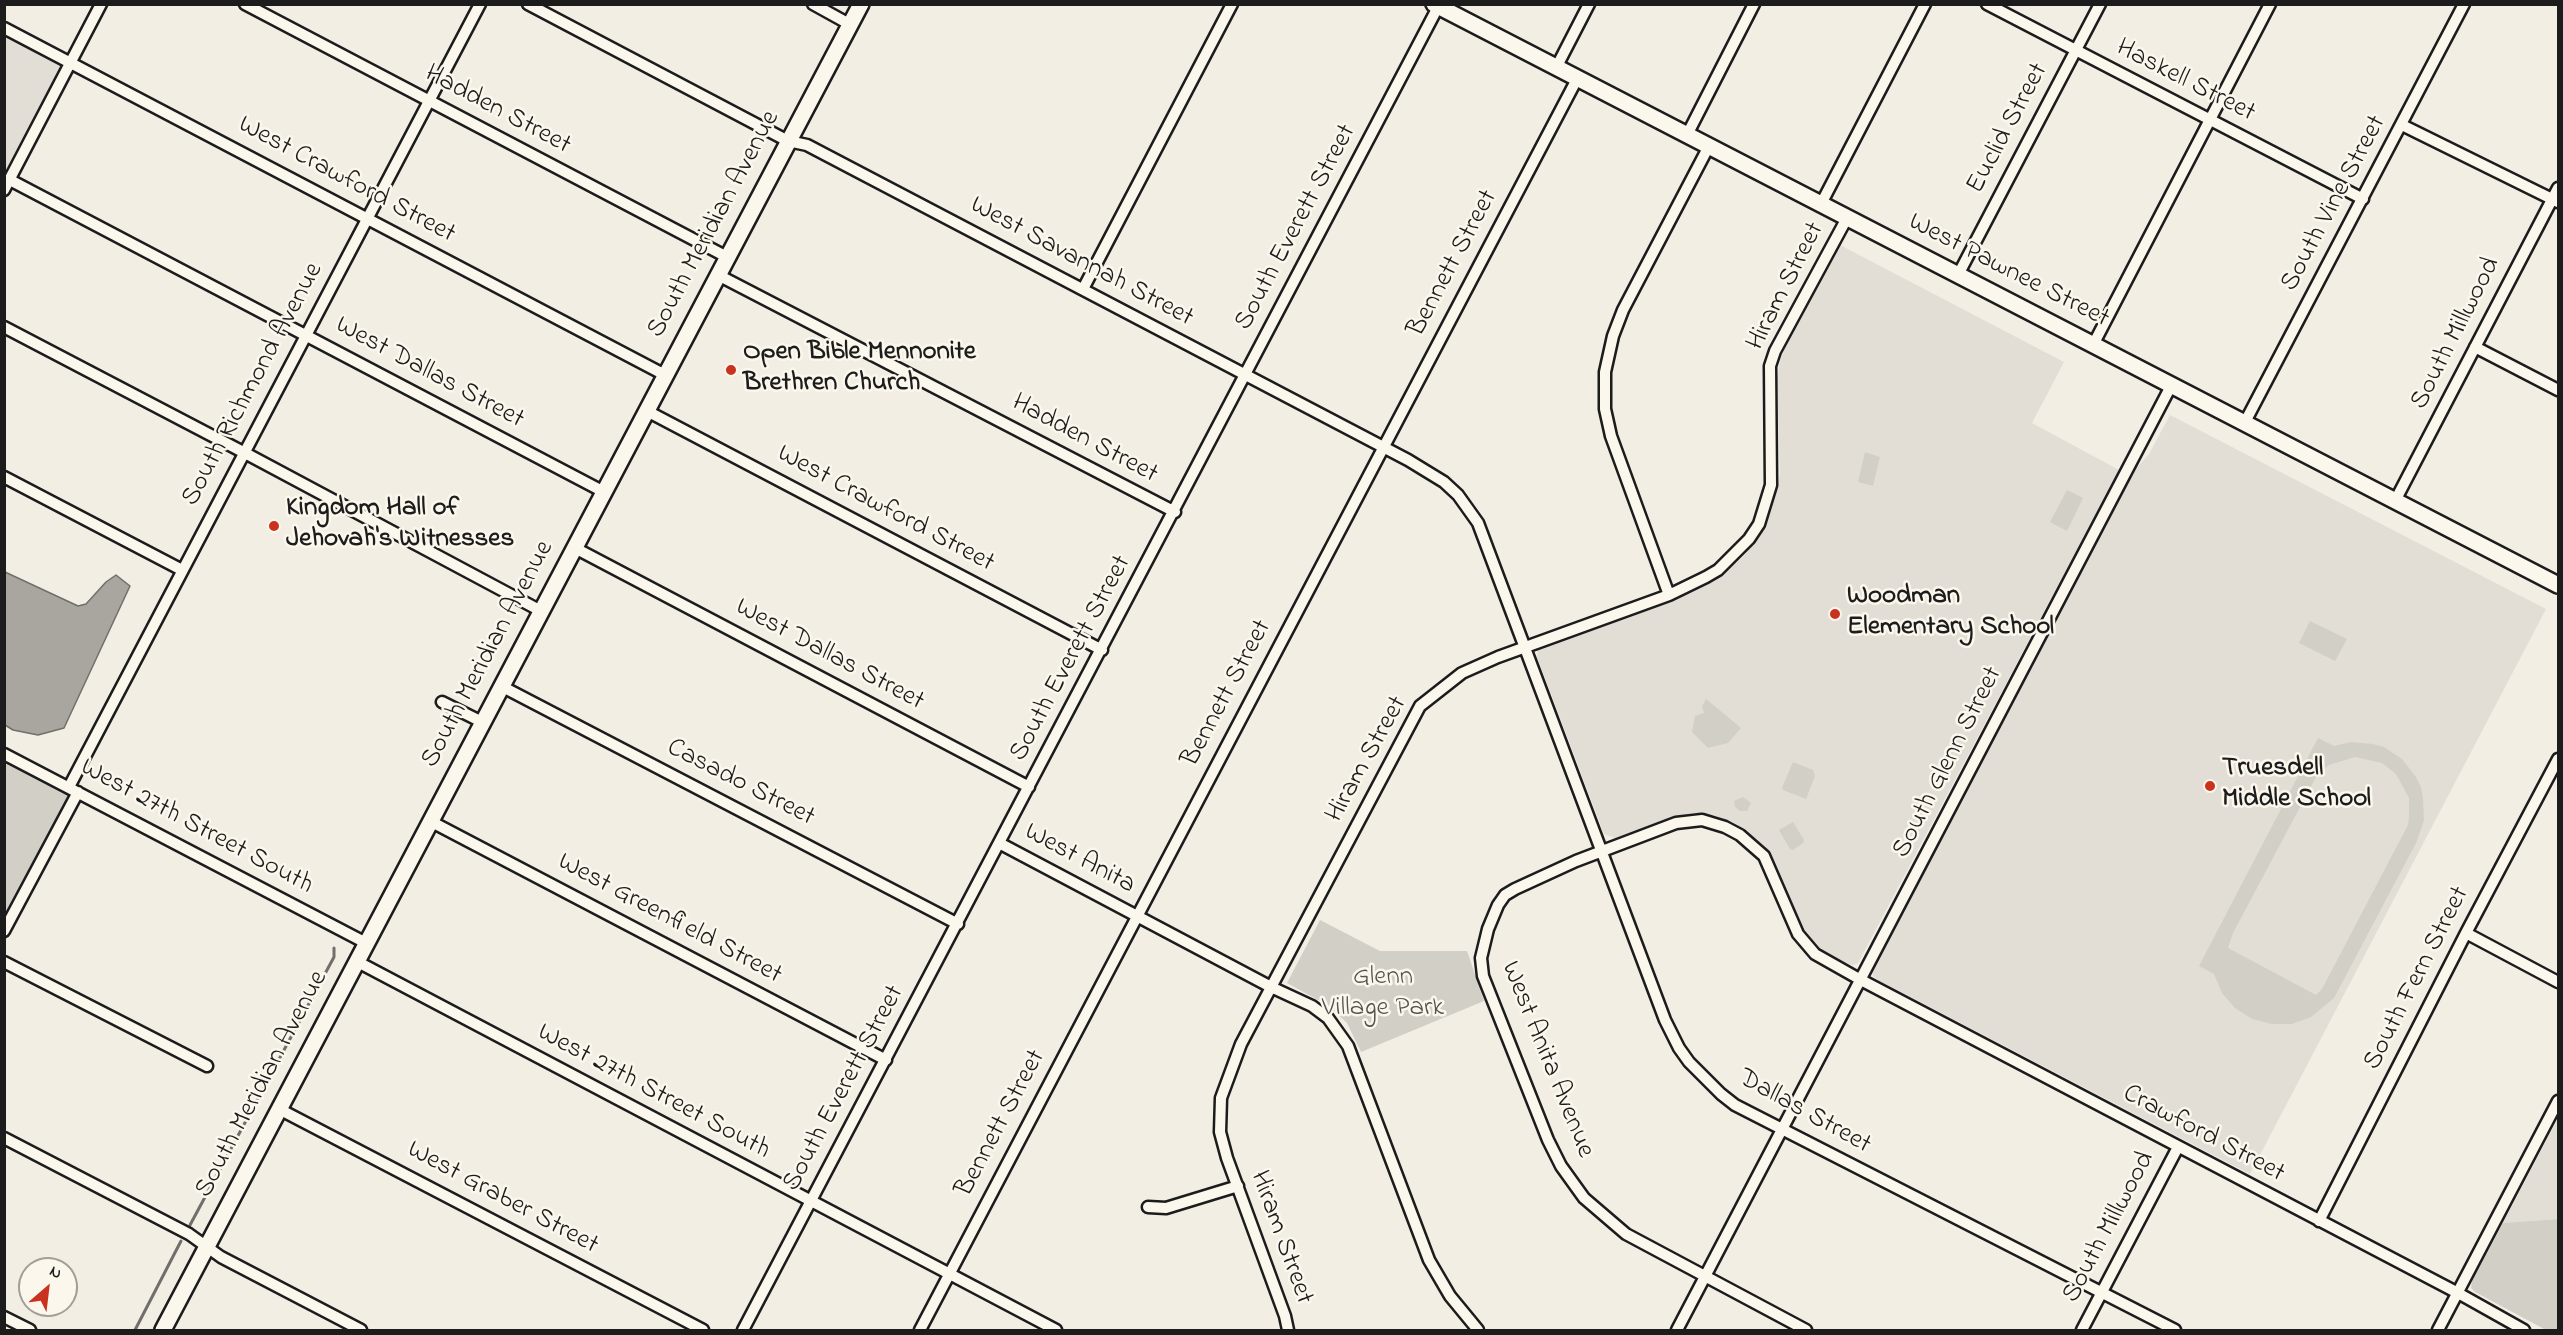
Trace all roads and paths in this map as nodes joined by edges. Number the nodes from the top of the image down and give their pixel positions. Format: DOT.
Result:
graph roads {
  1 [pos="101,4"];
  2 [pos="245,4"];
  3 [pos="480,4"];
  4 [pos="528,4"];
  5 [pos="813,4"];
  6 [pos="861,4"];
  7 [pos="1232,4"];
  8 [pos="1589,4"];
  9 [pos="1754,4"];
  10 [pos="1925,4"];
  11 [pos="1987,4"];
  12 [pos="2100,4"];
  13 [pos="2270,4"];
  14 [pos="2464,4"];
  15 [pos="1436,6"];
  16 [pos="851,25"];
  17 [pos="4,28"];
  18 [pos="2076,50"];
  19 [pos="70,62"];
  20 [pos="1556,68"];
  21 [pos="1577,79"];
  22 [pos="430,101"];
  23 [pos="2210,120"];
  24 [pos="2402,124"];
  25 [pos="1687,135"];
  26 [pos="788,141"];
  27 [pos="1709,146"];
  28 [pos="7,185"];
  29 [pos="2559,188"];
  30 [pos="2363,199"];
  31 [pos="2556,200"];
  32 [pos="1821,204"];
  33 [pos="367,218"];
  34 [pos="1847,218"];
  35 [pos="727,257"];
  36 [pos="718,275"];
  37 [pos="1958,275"];
  38 [pos="1083,289"];
  39 [pos="4,327"];
  40 [pos="306,335"];
  41 [pos="2093,345"];
  42 [pos="2475,347"];
  43 [pos="665,375"];
  44 [pos="1245,375"];
  45 [pos="2171,386"];
  46 [pos="2559,390"];
  47 [pos="647,411"];
  48 [pos="2244,424"];
  49 [pos="1383,447"];
  50 [pos="245,453"];
  51 [pos="4,477"];
  52 [pos="604,492"];
  53 [pos="2395,501"];
  54 [pos="1174,513"];
  55 [pos="575,548"];
  56 [pos="182,570"];
  57 [pos="2559,585"];
  58 [pos="1669,595"];
  59 [pos="541,611"];
  60 [pos="1525,647"];
  61 [pos="1102,650"];
  62 [pos="501,686"];
  63 [pos="442,702"];
  64 [pos="483,722"];
  65 [pos="4,754"];
  66 [pos="2559,759"];
  67 [pos="1029,787"];
  68 [pos="73,790"];
  69 [pos="430,821"];
  70 [pos="1001,844"];
  71 [pos="1602,851"];
  72 [pos="1137,916"];
  73 [pos="958,924"];
  74 [pos="4,931"];
  75 [pos="2466,933"];
  76 [pos="366,943"];
  77 [pos="356,961"];
  78 [pos="4,962"];
  79 [pos="1861,980"];
  80 [pos="2559,982"];
  81 [pos="1271,987"];
  82 [pos="886,1060"];
  83 [pos="207,1066"];
  84 [pos="2559,1101"];
  85 [pos="279,1109"];
  86 [pos="1783,1130"];
  87 [pos="4,1138"];
  88 [pos="2178,1147"];
  89 [pos="1238,1186"];
  90 [pos="812,1202"];
  91 [pos="1149,1207"];
  92 [pos="2319,1221"];
  93 [pos="207,1247"];
  94 [pos="949,1274"];
  95 [pos="1705,1277"];
  96 [pos="2102,1292"];
  97 [pos="2458,1293"];
  98 [pos="4,1317"];
  99 [pos="30,1330"];
  100 [pos="163,1330"];
  101 [pos="361,1330"];
  102 [pos="704,1330"];
  103 [pos="743,1330"];
  104 [pos="920,1330"];
  105 [pos="1056,1330"];
  106 [pos="1288,1330"];
  107 [pos="1478,1330"];
  108 [pos="1677,1330"];
  109 [pos="1806,1330"];
  110 [pos="2082,1330"];
  111 [pos="2175,1330"];
  112 [pos="2438,1330"];
  113 [pos="2524,1330"];
  1 -- 19 [label="street"];
  2 -- 22 [label="street, Hadden Street"];
  3 -- 22 [label="street, South Richmond Avenue"];
  4 -- 26 [label="street, West Savannah Street"];
  5 -- 16 [label="street"];
  6 -- 16 [label="main road, South Meridian Avenue"];
  7 -- 38 [label="street"];
  8 -- 20 [label="street"];
  9 -- 25 [label="street"];
  10 -- 32 [label="street, Hiram Street"];
  11 -- 18 [label="street, Haskell Street"];
  12 -- 18 [label="street, Euclid Street"];
  13 -- 23 [label="street"];
  14 -- 24 [label="street, South Vine Street"];
  15 -- 20 [label="main road, West Pawnee Street"];
  15 -- 44 [label="street, South Everett Street"];
  16 -- 26 [label="main road, South Meridian Avenue"];
  17 -- 19 [label="street, West Crawford Street"];
  18 -- 23 [label="street, Haskell Street"];
  18 -- 37 [label="street, Euclid Street"];
  19 -- 28 [label="street"];
  19 -- 33 [label="street, West Crawford Street"];
  20 -- 21 [label="main road, West Pawnee Street"];
  21 -- 25 [label="main road, West Pawnee Street"];
  21 -- 49 [label="street, Bennett Street"];
  22 -- 33 [label="street, South Richmond Avenue"];
  22 -- 35 [label="street, Hadden Street"];
  23 -- 30 [label="street, Haskell Street"];
  23 -- 41 [label="street"];
  24 -- 30 [label="street, South Vine Street"];
  24 -- 31 [label="street"];
  25 -- 27 [label="main road, West Pawnee Street"];
  26 -- 35 [label="main road, South Meridian Avenue"];
  26 -- 38 [label="street, West Savannah Street"];
  27 -- 32 [label="main road, West Pawnee Street"];
  27 -- 58 [label="street"];
  28 -- 40 [label="street, West Dallas Street"];
  29 -- 31 [label="street, South Millwood"];
  30 -- 48 [label="street, South Vine Street"];
  31 -- 42 [label="street, South Millwood"];
  32 -- 34 [label="main road, West Pawnee Street"];
  33 -- 40 [label="street, South Richmond Avenue"];
  33 -- 43 [label="street, West Crawford Street"];
  34 -- 37 [label="main road, West Pawnee Street"];
  34 -- 58 [label="street, Hiram Street"];
  35 -- 36 [label="main road, South Meridian Avenue"];
  36 -- 43 [label="main road, South Meridian Avenue"];
  36 -- 54 [label="street, Hadden Street"];
  37 -- 41 [label="main road, West Pawnee Street"];
  38 -- 44 [label="street, West Savannah Street"];
  39 -- 50 [label="street"];
  40 -- 50 [label="street, South Richmond Avenue"];
  40 -- 52 [label="street, West Dallas Street"];
  41 -- 45 [label="main road, West Pawnee Street"];
  42 -- 46 [label="street"];
  42 -- 53 [label="street, South Millwood"];
  43 -- 47 [label="main road, South Meridian Avenue"];
  44 -- 49 [label="street, West Savannah Street"];
  44 -- 54 [label="street, South Everett Street"];
  45 -- 48 [label="main road, West Pawnee Street"];
  45 -- 79 [label="street, South Glenn Street"];
  47 -- 52 [label="main road, South Meridian Avenue"];
  47 -- 61 [label="street, West Crawford Street"];
  48 -- 53 [label="main road, West Pawnee Street"];
  49 -- 60 [label="street, West Savannah Street"];
  49 -- 72 [label="street, Bennett Street"];
  50 -- 56 [label="street, South Richmond Avenue"];
  50 -- 59 [label="street"];
  51 -- 56 [label="street"];
  52 -- 55 [label="main road, South Meridian Avenue"];
  53 -- 57 [label="main road, West Pawnee Street"];
  54 -- 61 [label="street, South Everett Street"];
  55 -- 59 [label="main road, South Meridian Avenue"];
  55 -- 67 [label="street, West Dallas Street"];
  56 -- 68 [label="street, South Richmond Avenue"];
  58 -- 60 [label="street, Hiram Street"];
  59 -- 62 [label="main road, South Meridian Avenue"];
  60 -- 71 [label="street, Dallas Street"];
  60 -- 81 [label="street, Hiram Street"];
  61 -- 67 [label="street, South Everett Street"];
  62 -- 64 [label="main road, South Meridian Avenue"];
  62 -- 73 [label="street, Casado Street"];
  63 -- 64 [label="street"];
  64 -- 69 [label="main road, South Meridian Avenue"];
  65 -- 68 [label="street, West 27th Street South"];
  66 -- 75 [label="street, South Fern Street"];
  67 -- 70 [label="street, South Everett Street"];
  68 -- 74 [label="street, South Richmond Avenue"];
  68 -- 76 [label="street, West 27th Street South"];
  69 -- 76 [label="main road, South Meridian Avenue"];
  69 -- 82 [label="street, West Greenfield Street"];
  70 -- 72 [label="street, West Anita"];
  70 -- 73 [label="street, South Everett Street"];
  71 -- 79 [label="street"];
  71 -- 86 [label="street, Dallas Street"];
  71 -- 95 [label="street, West Anita Avenue"];
  72 -- 81 [label="street"];
  72 -- 94 [label="street, Bennett Street"];
  73 -- 82 [label="street, South Everett Street"];
  75 -- 80 [label="street"];
  75 -- 92 [label="street, South Fern Street"];
  76 -- 77 [label="main road, South Meridian Avenue"];
  77 -- 85 [label="main road, South Meridian Avenue"];
  77 -- 90 [label="street, West 27th Street South"];
  78 -- 83 [label="street"];
  79 -- 86 [label="street, South Glenn Street"];
  79 -- 88 [label="street, Crawford Street"];
  81 -- 89 [label="street, Hiram Street"];
  81 -- 107 [label="street"];
  82 -- 90 [label="street, South Everett Street"];
  84 -- 97 [label="street"];
  85 -- 93 [label="main road, South Meridian Avenue"];
  85 -- 102 [label="street, West Graber Street"];
  86 -- 95 [label="street, South Glenn Street"];
  86 -- 96 [label="street, Dallas Street"];
  87 -- 93 [label="street"];
  88 -- 92 [label="street, Crawford Street"];
  88 -- 96 [label="street, South Millwood"];
  89 -- 91 [label="street"];
  89 -- 106 [label="street, Hiram Street"];
  90 -- 94 [label="street, West 27th Street South"];
  90 -- 103 [label="street, South Everett Street"];
  92 -- 97 [label="street, Crawford Street"];
  93 -- 100 [label="main road, South Meridian Avenue"];
  93 -- 101 [label="street"];
  94 -- 104 [label="street, Bennett Street"];
  94 -- 105 [label="street, West 27th Street South"];
  95 -- 108 [label="street, South Glenn Street"];
  95 -- 109 [label="street, West Anita Avenue"];
  96 -- 110 [label="street, South Millwood"];
  96 -- 111 [label="street, Dallas Street"];
  97 -- 112 [label="street"];
  97 -- 113 [label="street, Crawford Street"];
  98 -- 99 [label="street"];
}
